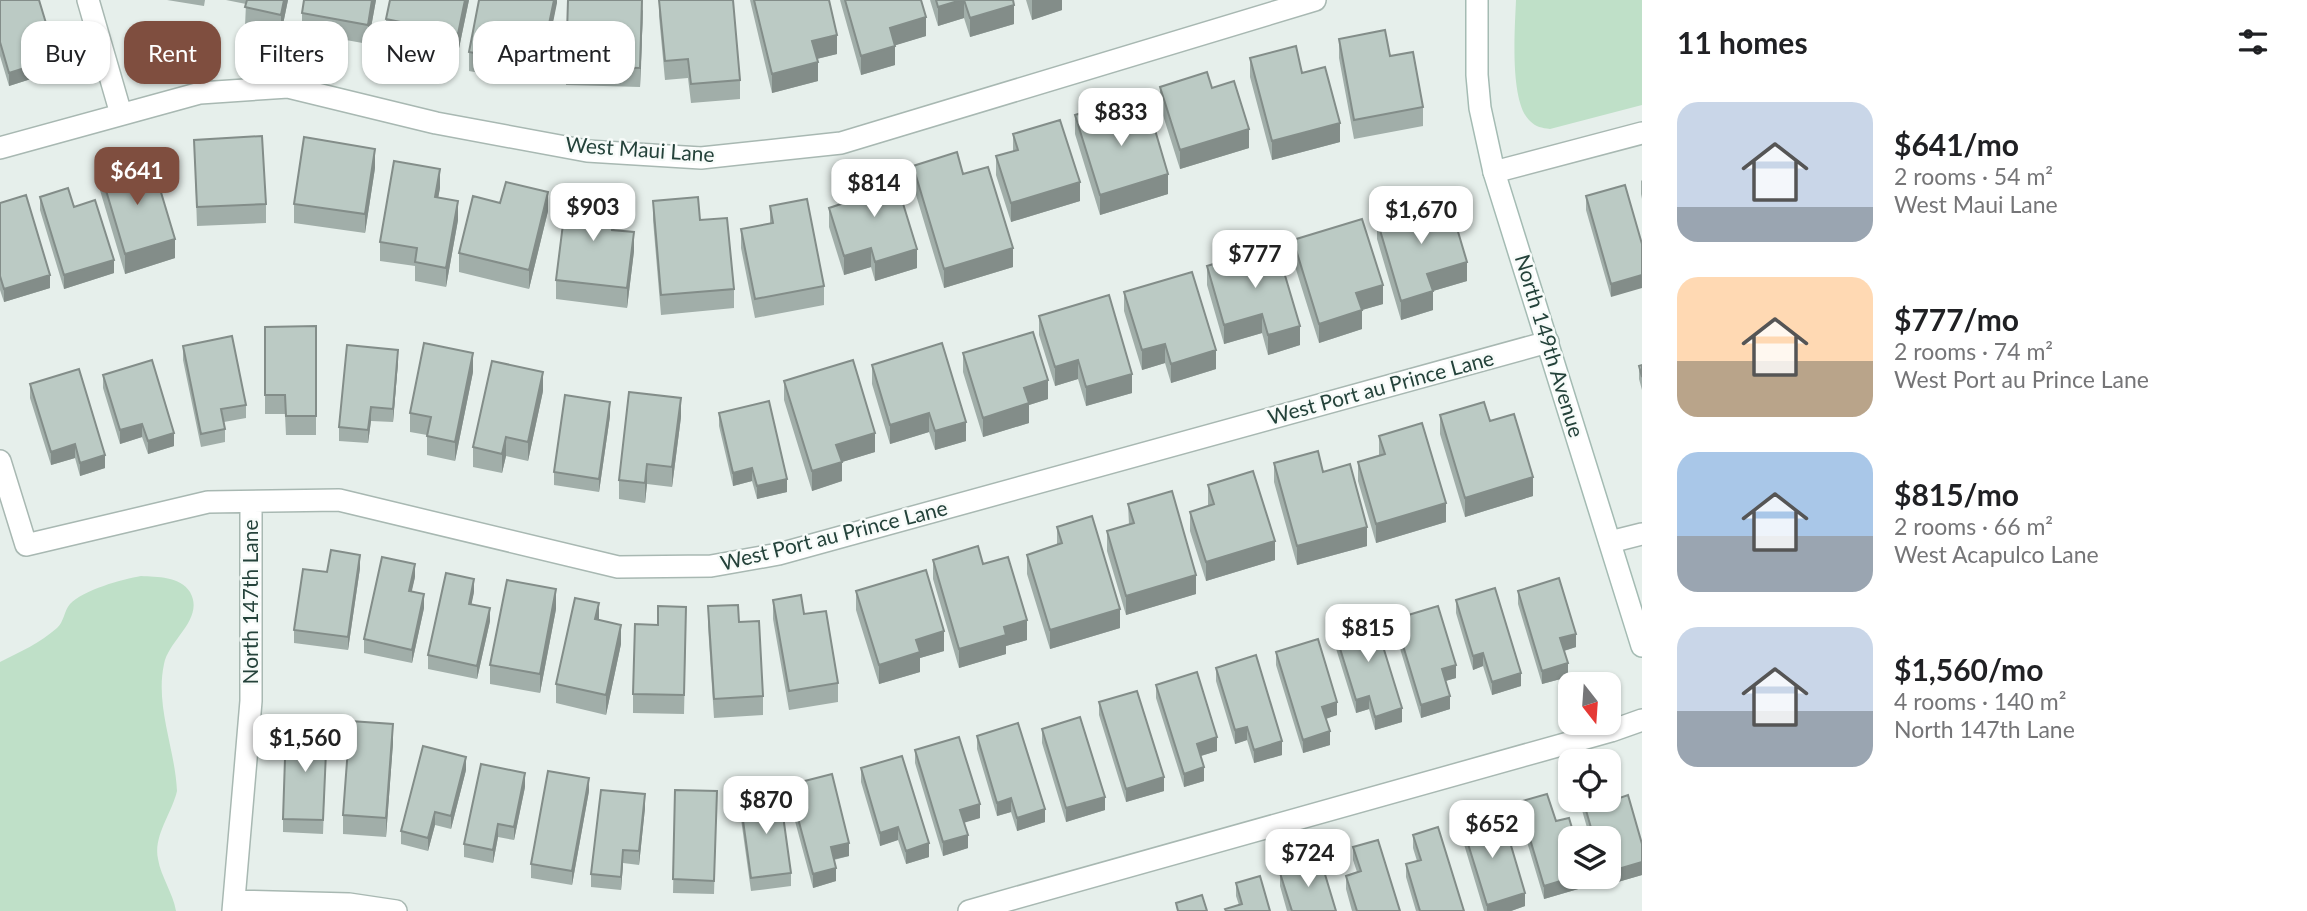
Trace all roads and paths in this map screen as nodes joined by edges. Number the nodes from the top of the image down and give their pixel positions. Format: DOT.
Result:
graph roads {
  1 [pos="88,0"];
  2 [pos="1315,0"];
  3 [pos="1473,0"];
  4 [pos="1252,8"];
  5 [pos="121,114"];
  6 [pos="1642,132"];
  7 [pos="0,148"];
  8 [pos="1494,172"];
  9 [pos="1548,342"];
  10 [pos="0,461"];
  11 [pos="251,502"];
  12 [pos="1642,534"];
  13 [pos="1610,542"];
  14 [pos="1642,646"];
  15 [pos="1642,720"];
  16 [pos="234,906"];
  17 [pos="397,911"];
  18 [pos="969,911"];
  1 -- 5 [label="street"];
  2 -- 4 [label="street, West Maui Lane"];
  3 -- 8 [label="street, North 149th Avenue"];
  4 -- 5 [label="street, West Maui Lane"];
  5 -- 7 [label="street, West Maui Lane"];
  6 -- 8 [label="street"];
  8 -- 9 [label="street, North 149th Avenue"];
  9 -- 11 [label="street, West Port au Prince Lane"];
  9 -- 13 [label="street, North 149th Avenue"];
  10 -- 11 [label="street, West Port au Prince Lane"];
  11 -- 16 [label="street, North 147th Lane"];
  12 -- 13 [label="street"];
  13 -- 14 [label="street, North 149th Avenue"];
  15 -- 18 [label="street"];
  16 -- 17 [label="street"];
}
